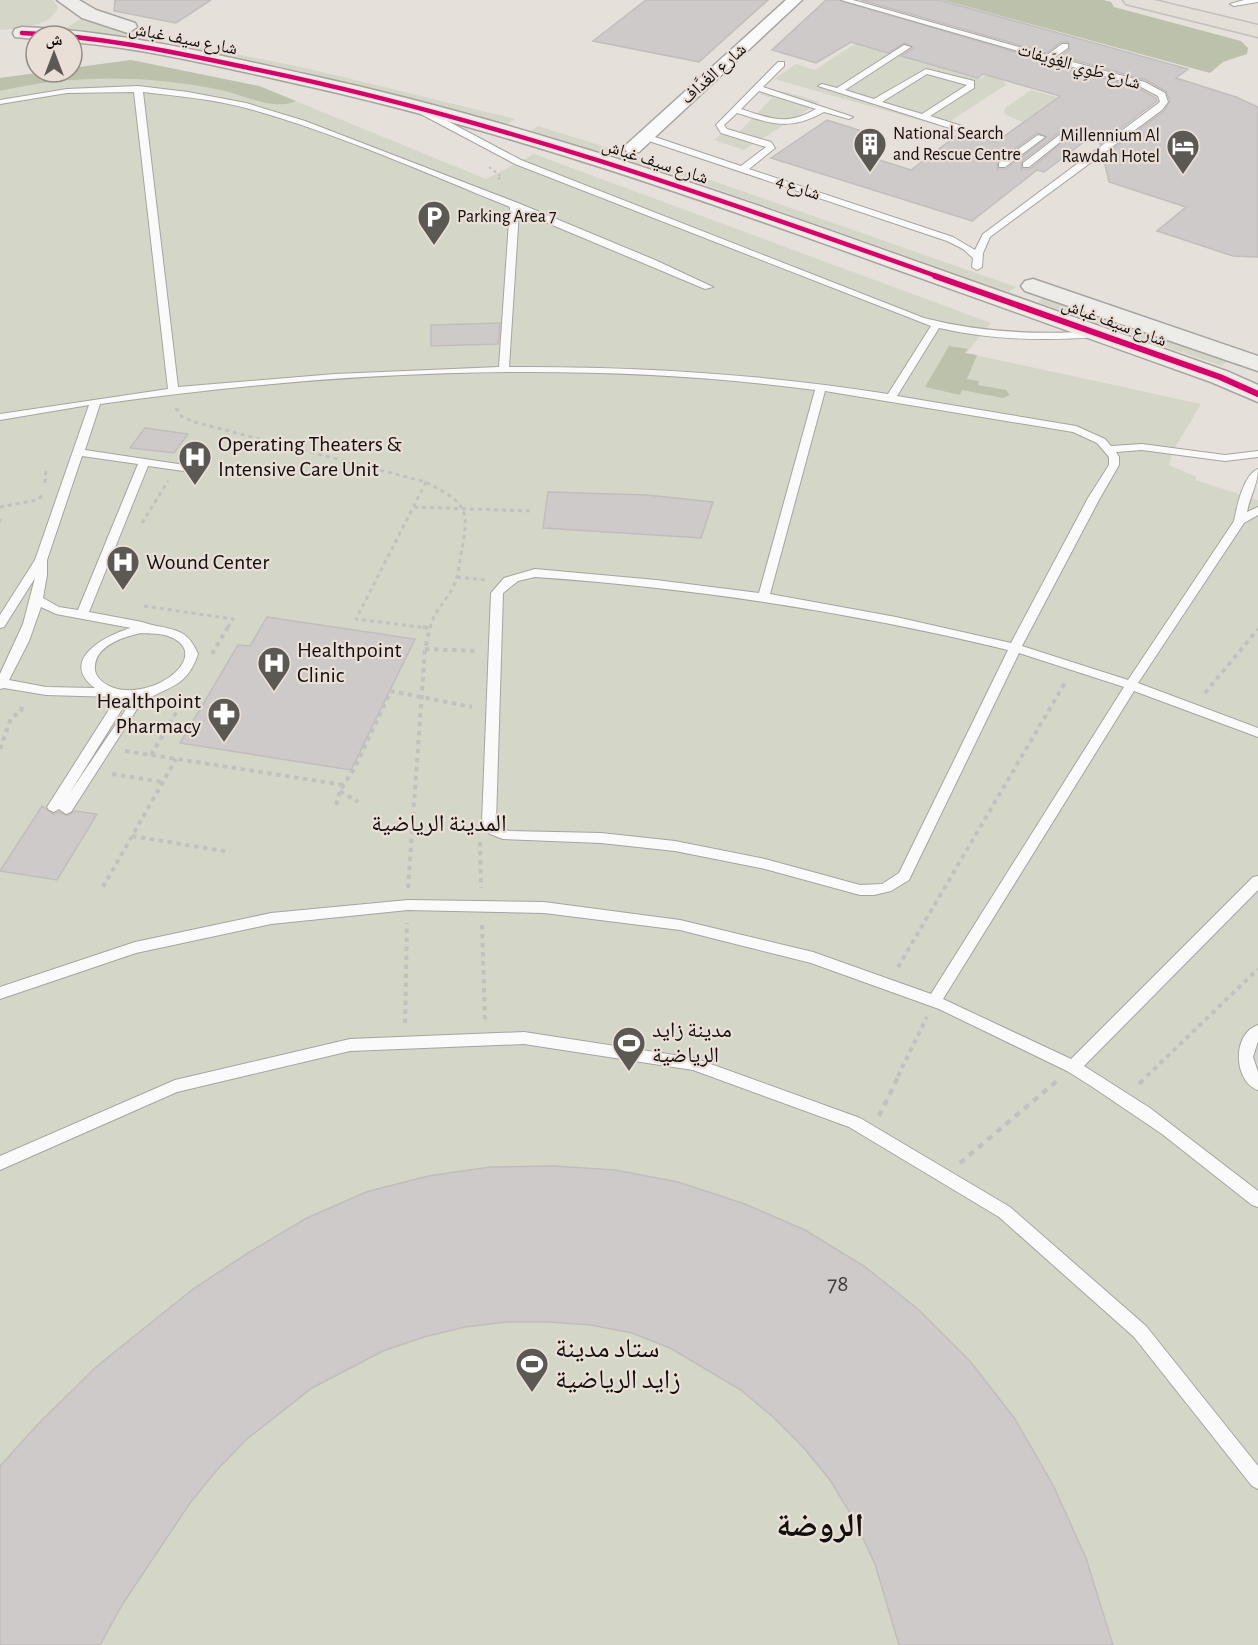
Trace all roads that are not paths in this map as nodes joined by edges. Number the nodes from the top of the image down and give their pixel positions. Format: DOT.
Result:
graph roads {
  1 [pos="795,0"];
  2 [pos="845,0"];
  3 [pos="1132,0"];
  4 [pos="1256,0"];
  5 [pos="67,2"];
  6 [pos="1225,2"];
  7 [pos="1258,10"];
  8 [pos="1258,32"];
  9 [pos="1065,46"];
  10 [pos="907,47"];
  11 [pos="1048,58"];
  12 [pos="781,64"];
  13 [pos="822,86"];
  14 [pos="138,88"];
  15 [pos="758,88"];
  16 [pos="838,91"];
  17 [pos="0,102"];
  18 [pos="876,102"];
  19 [pos="406,103"];
  20 [pos="823,109"];
  21 [pos="735,110"];
  22 [pos="849,117"];
  23 [pos="923,117"];
  24 [pos="962,129"];
  25 [pos="1065,135"];
  26 [pos="1041,136"];
  27 [pos="639,142"];
  28 [pos="1002,165"];
  29 [pos="1026,165"];
  30 [pos="743,169"];
  31 [pos="515,205"];
  32 [pos="986,236"];
  33 [pos="950,239"];
  34 [pos="977,262"];
  35 [pos="998,274"];
  36 [pos="1019,281"];
  37 [pos="708,287"];
  38 [pos="1115,315"];
  39 [pos="936,324"];
  40 [pos="1100,334"];
  41 [pos="1258,364"];
  42 [pos="504,370"];
  43 [pos="821,387"];
  44 [pos="173,391"];
  45 [pos="1258,394"];
  46 [pos="891,397"];
  47 [pos="96,401"];
  48 [pos="0,417"];
  49 [pos="1110,448"];
  50 [pos="78,453"];
  51 [pos="1258,454"];
  52 [pos="144,462"];
  53 [pos="198,470"];
  54 [pos="1258,472"];
  55 [pos="1258,510"];
  56 [pos="1240,521"];
  57 [pos="41,560"];
  58 [pos="764,595"];
  59 [pos="36,599"];
  60 [pos="82,615"];
  61 [pos="0,624"];
  62 [pos="156,629"];
  63 [pos="1015,648"];
  64 [pos="0,684"];
  65 [pos="1131,685"];
  66 [pos="121,693"];
  67 [pos="146,693"];
  68 [pos="1258,733"];
  69 [pos="1258,881"];
  70 [pos="0,993"];
  71 [pos="935,1000"];
  72 [pos="1258,1031"];
  73 [pos="1073,1068"];
  74 [pos="1258,1084"];
  75 [pos="0,1163"];
  76 [pos="1258,1200"];
  77 [pos="1258,1480"];
  1 -- 27 [label="street, شارع الغَدَّاف"];
  2 -- 11 [label="lane, شارع طَوِي الغِوَيفات"];
  3 -- 8 [label="main road"];
  4 -- 6 [label="lane"];
  5 -- 19 [label="street, شارع سيف غباش"];
  5 -- 27 [label="street, شارع سيف غباش"];
  6 -- 7 [label="main road"];
  9 -- 11 [label="lane"];
  10 -- 16 [label="lane"];
  11 -- 32 [label="lane, شارع طَوِي الغِوَيفات"];
  12 -- 15 [label="lane"];
  13 -- 16 [label="lane"];
  14 -- 17 [label="lane"];
  14 -- 31 [label="lane"];
  14 -- 44 [label="lane"];
  15 -- 20 [label="lane"];
  15 -- 21 [label="lane"];
  16 -- 18 [label="lane"];
  18 -- 23 [label="lane"];
  18 -- 23 [label="lane"];
  19 -- 39 [label="lane"];
  19 -- 40 [label="street, شارع سيف غباش"];
  20 -- 21 [label="lane"];
  20 -- 22 [label="lane"];
  21 -- 30 [label="lane"];
  23 -- 24 [label="lane"];
  25 -- 29 [label="lane"];
  26 -- 28 [label="lane"];
  27 -- 30 [label="lane, شارع 4"];
  27 -- 34 [label="street, شارع سيف غباش"];
  30 -- 33 [label="lane, شارع 4"];
  31 -- 37 [label="lane"];
  31 -- 42 [label="lane"];
  32 -- 33 [label="lane, شارع 4"];
  32 -- 34 [label="lane, شارع طَوِي الغِوَيفات"];
  33 -- 34 [label="lane, شارع 4"];
  34 -- 35 [label="street, شارع سيف غباش"];
  36 -- 38 [label="street, شارع سيف غباش"];
  38 -- 40 [label="street"];
  38 -- 41 [label="street, شارع سيف غباش"];
  39 -- 40 [label="lane"];
  39 -- 46 [label="lane"];
  40 -- 45 [label="street, شارع سيف غباش"];
  42 -- 43 [label="lane"];
  42 -- 44 [label="lane"];
  43 -- 46 [label="lane"];
  43 -- 58 [label="lane"];
  44 -- 47 [label="lane"];
  46 -- 49 [label="lane"];
  47 -- 48 [label="lane"];
  47 -- 50 [label="lane"];
  49 -- 51 [label="lane"];
  49 -- 63 [label="lane"];
  50 -- 52 [label="lane"];
  50 -- 57 [label="lane"];
  52 -- 53 [label="lane"];
  52 -- 60 [label="lane"];
  54 -- 56 [label="lane"];
  55 -- 56 [label="lane"];
  56 -- 65 [label="lane"];
  57 -- 59 [label="lane"];
  57 -- 61 [label="lane"];
  58 -- 63 [label="lane"];
  58 -- 63 [label="lane"];
  59 -- 60 [label="lane"];
  59 -- 64 [label="lane"];
  60 -- 62 [label="lane"];
  62 -- 66 [label="lane"];
  62 -- 67 [label="lane"];
  63 -- 65 [label="lane"];
  64 -- 66 [label="lane"];
  65 -- 68 [label="lane"];
  65 -- 71 [label="lane"];
  66 -- 67 [label="lane"];
  66 -- 67 [label="lane"];
  69 -- 73 [label="lane"];
  70 -- 71 [label="lane"];
  71 -- 73 [label="lane"];
  72 -- 74 [label="lane"];
  73 -- 76 [label="lane"];
  75 -- 77 [label="lane"];
}
